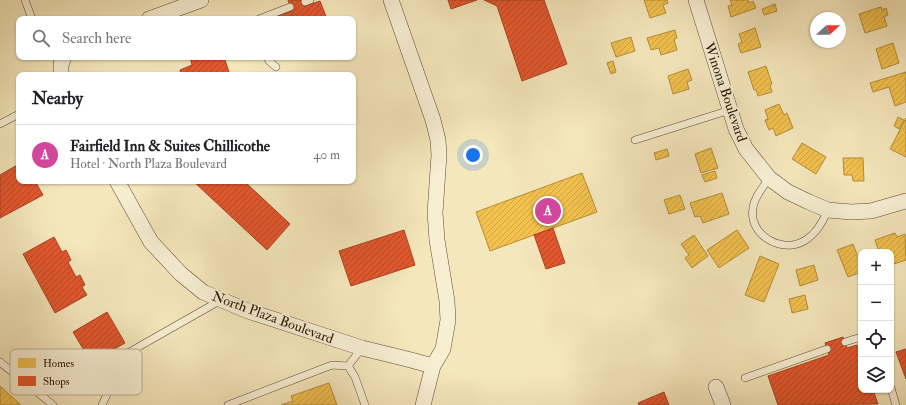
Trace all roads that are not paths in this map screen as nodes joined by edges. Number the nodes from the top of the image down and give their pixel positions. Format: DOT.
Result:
graph roads {
  1 [pos="25,0"];
  2 [pos="201,0"];
  3 [pos="391,0"];
  4 [pos="696,0"];
  5 [pos="290,7"];
  6 [pos="31,16"];
  7 [pos="157,16"];
  8 [pos="267,16"];
  9 [pos="269,60"];
  10 [pos="276,67"];
  11 [pos="730,110"];
  12 [pos="16,116"];
  13 [pos="0,124"];
  14 [pos="635,140"];
  15 [pos="769,178"];
  16 [pos="119,184"];
  17 [pos="906,200"];
  18 [pos="828,210"];
  19 [pos="222,300"];
  20 [pos="858,338"];
  21 [pos="845,342"];
  22 [pos="362,348"];
  23 [pos="135,349"];
  24 [pos="827,349"];
  25 [pos="0,362"];
  26 [pos="348,366"];
  27 [pos="433,366"];
  28 [pos="10,370"];
  29 [pos="744,378"];
  30 [pos="716,387"];
  31 [pos="892,393"];
  32 [pos="41,395"];
  33 [pos="107,395"];
  34 [pos="53,405"];
  35 [pos="102,405"];
  36 [pos="228,405"];
  37 [pos="365,405"];
  38 [pos="423,405"];
  39 [pos="723,405"];
  40 [pos="896,405"];
  1 -- 6 [label="lane"];
  2 -- 7 [label="street"];
  3 -- 27 [label="street"];
  4 -- 11 [label="street, Winona Boulevard"];
  5 -- 8 [label="lane"];
  9 -- 10 [label="lane"];
  11 -- 14 [label="lane"];
  11 -- 15 [label="street, Winona Boulevard"];
  12 -- 13 [label="lane"];
  15 -- 18 [label="street, Winona Boulevard"];
  15 -- 18 [label="lane"];
  16 -- 19 [label="street, North Plaza Boulevard"];
  17 -- 18 [label="street, Winona Boulevard"];
  19 -- 22 [label="street, North Plaza Boulevard"];
  19 -- 23 [label="lane"];
  20 -- 21 [label="lane"];
  22 -- 26 [label="lane"];
  22 -- 27 [label="street, North Plaza Boulevard"];
  24 -- 29 [label="lane"];
  25 -- 28 [label="lane"];
  26 -- 36 [label="lane"];
  26 -- 37 [label="lane"];
  27 -- 38 [label="street"];
  30 -- 39 [label="street"];
  31 -- 40 [label="lane"];
  32 -- 34 [label="lane"];
  33 -- 35 [label="lane"];
}
